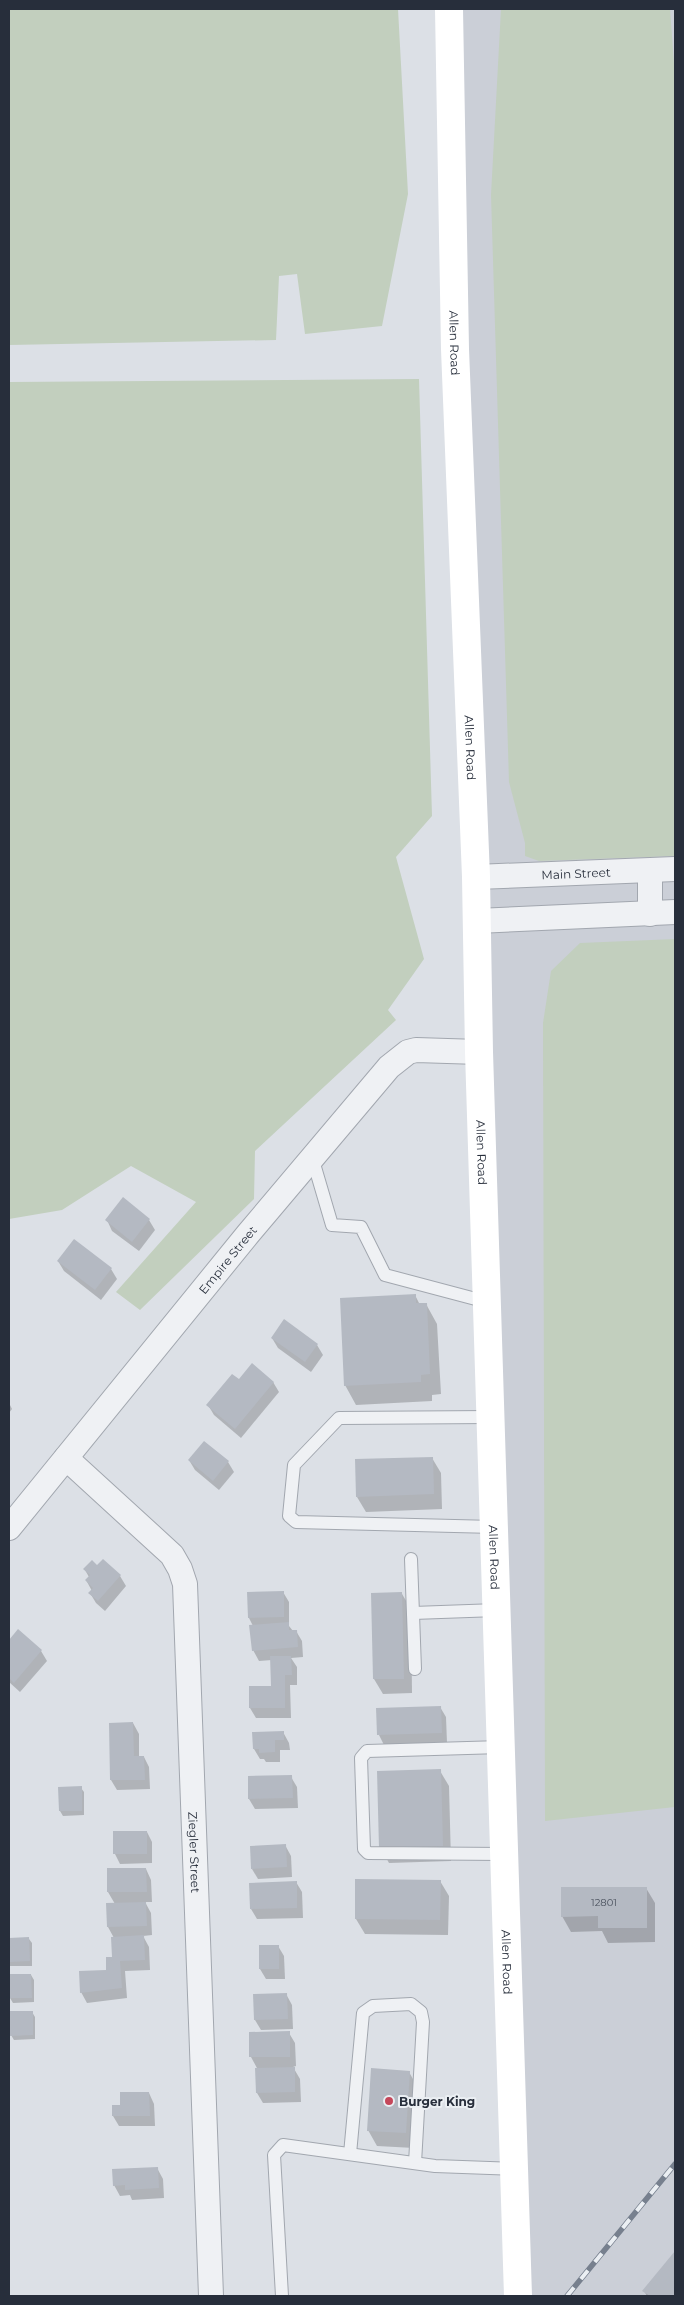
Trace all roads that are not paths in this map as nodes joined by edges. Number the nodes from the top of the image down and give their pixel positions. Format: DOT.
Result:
graph roads {
  1 [pos="449,9"];
  2 [pos="675,870"];
  3 [pos="650,871"];
  4 [pos="476,877"];
  5 [pos="675,912"];
  6 [pos="650,914"];
  7 [pos="477,921"];
  8 [pos="478,1052"];
  9 [pos="312,1157"];
  10 [pos="487,1302"];
  11 [pos="491,1417"];
  12 [pos="66,1458"];
  13 [pos="9,1528"];
  14 [pos="494,1528"];
  15 [pos="411,1559"];
  16 [pos="497,1610"];
  17 [pos="413,1613"];
  18 [pos="415,1669"];
  19 [pos="501,1747"];
  20 [pos="504,1854"];
  21 [pos="350,2154"];
  22 [pos="416,2163"];
  23 [pos="514,2169"];
  24 [pos="211,2296"];
  25 [pos="282,2296"];
  26 [pos="518,2296"];
  1 -- 4 [label="main road, Allen Road"];
  2 -- 3 [label="street, Main Street"];
  3 -- 4 [label="street, Main Street"];
  3 -- 6 [label="street"];
  4 -- 7 [label="main road, Allen Road"];
  5 -- 6 [label="street"];
  6 -- 7 [label="street"];
  7 -- 8 [label="main road, Allen Road"];
  8 -- 9 [label="street, Empire Street"];
  8 -- 10 [label="main road, Allen Road"];
  9 -- 10 [label="lane"];
  9 -- 12 [label="street, Empire Street"];
  10 -- 11 [label="main road, Allen Road"];
  11 -- 14 [label="main road, Allen Road"];
  11 -- 14 [label="lane"];
  12 -- 13 [label="street, Empire Street"];
  12 -- 24 [label="street, Ziegler Street"];
  14 -- 16 [label="main road, Allen Road"];
  15 -- 17 [label="lane"];
  16 -- 17 [label="lane"];
  16 -- 19 [label="main road, Allen Road"];
  17 -- 18 [label="lane"];
  19 -- 20 [label="main road, Allen Road"];
  19 -- 20 [label="lane"];
  20 -- 23 [label="main road, Allen Road"];
  21 -- 22 [label="lane"];
  21 -- 22 [label="lane"];
  21 -- 25 [label="lane"];
  22 -- 23 [label="lane"];
  23 -- 26 [label="main road, Allen Road"];
}
